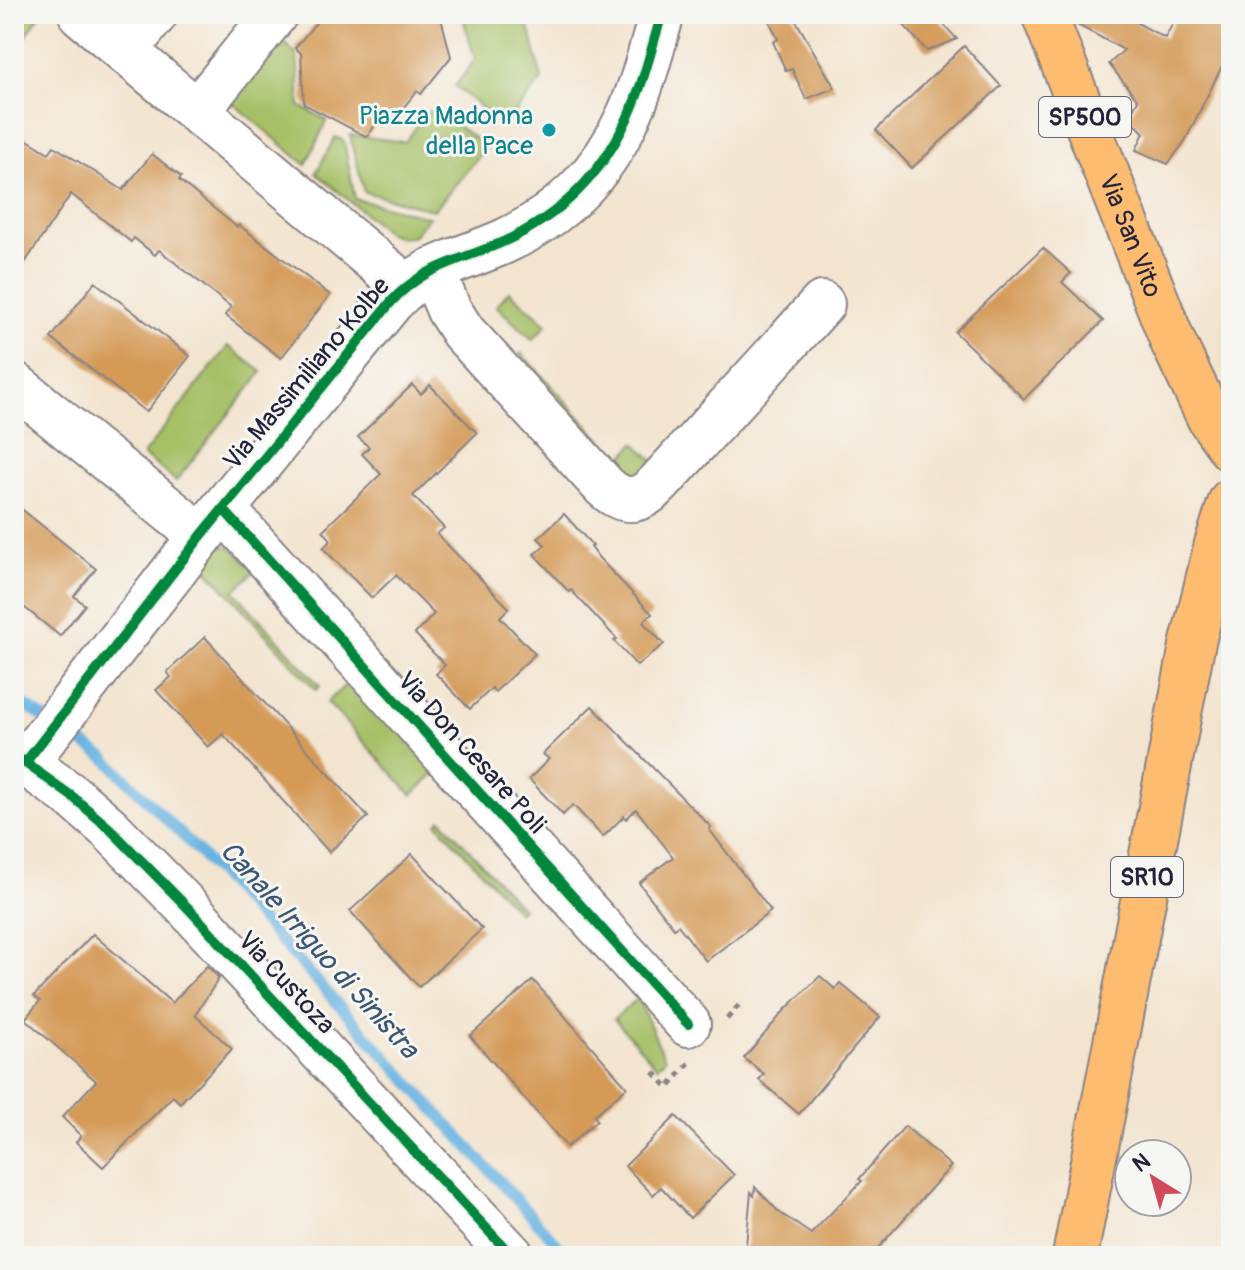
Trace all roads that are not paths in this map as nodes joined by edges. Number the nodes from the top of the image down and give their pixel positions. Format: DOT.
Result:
graph roads {
  1 [pos="81,14"];
  2 [pos="155,14"];
  3 [pos="275,14"];
  4 [pos="662,14"];
  5 [pos="1044,14"];
  6 [pos="125,51"];
  7 [pos="197,111"];
  8 [pos="418,278"];
  9 [pos="822,304"];
  10 [pos="14,384"];
  11 [pos="1231,449"];
  12 [pos="1231,501"];
  13 [pos="212,522"];
  14 [pos="26,754"];
  15 [pos="688,1024"];
  16 [pos="512,1256"];
  17 [pos="1075,1256"];
  1 -- 6 [label="street"];
  2 -- 6 [label="street"];
  3 -- 7 [label="street"];
  4 -- 8 [label="street, Via Massimiliano Kolbe"];
  5 -- 11 [label="main road, Via San Vito / SP500"];
  6 -- 7 [label="street"];
  7 -- 8 [label="street"];
  8 -- 9 [label="street"];
  8 -- 13 [label="street, Via Massimiliano Kolbe"];
  10 -- 13 [label="street, Via Don Cesare Poli"];
  12 -- 17 [label="main road, SR10"];
  13 -- 14 [label="street, Via Massimiliano Kolbe"];
  13 -- 15 [label="street, Via Don Cesare Poli"];
  14 -- 16 [label="street, Via Custoza"];
}
